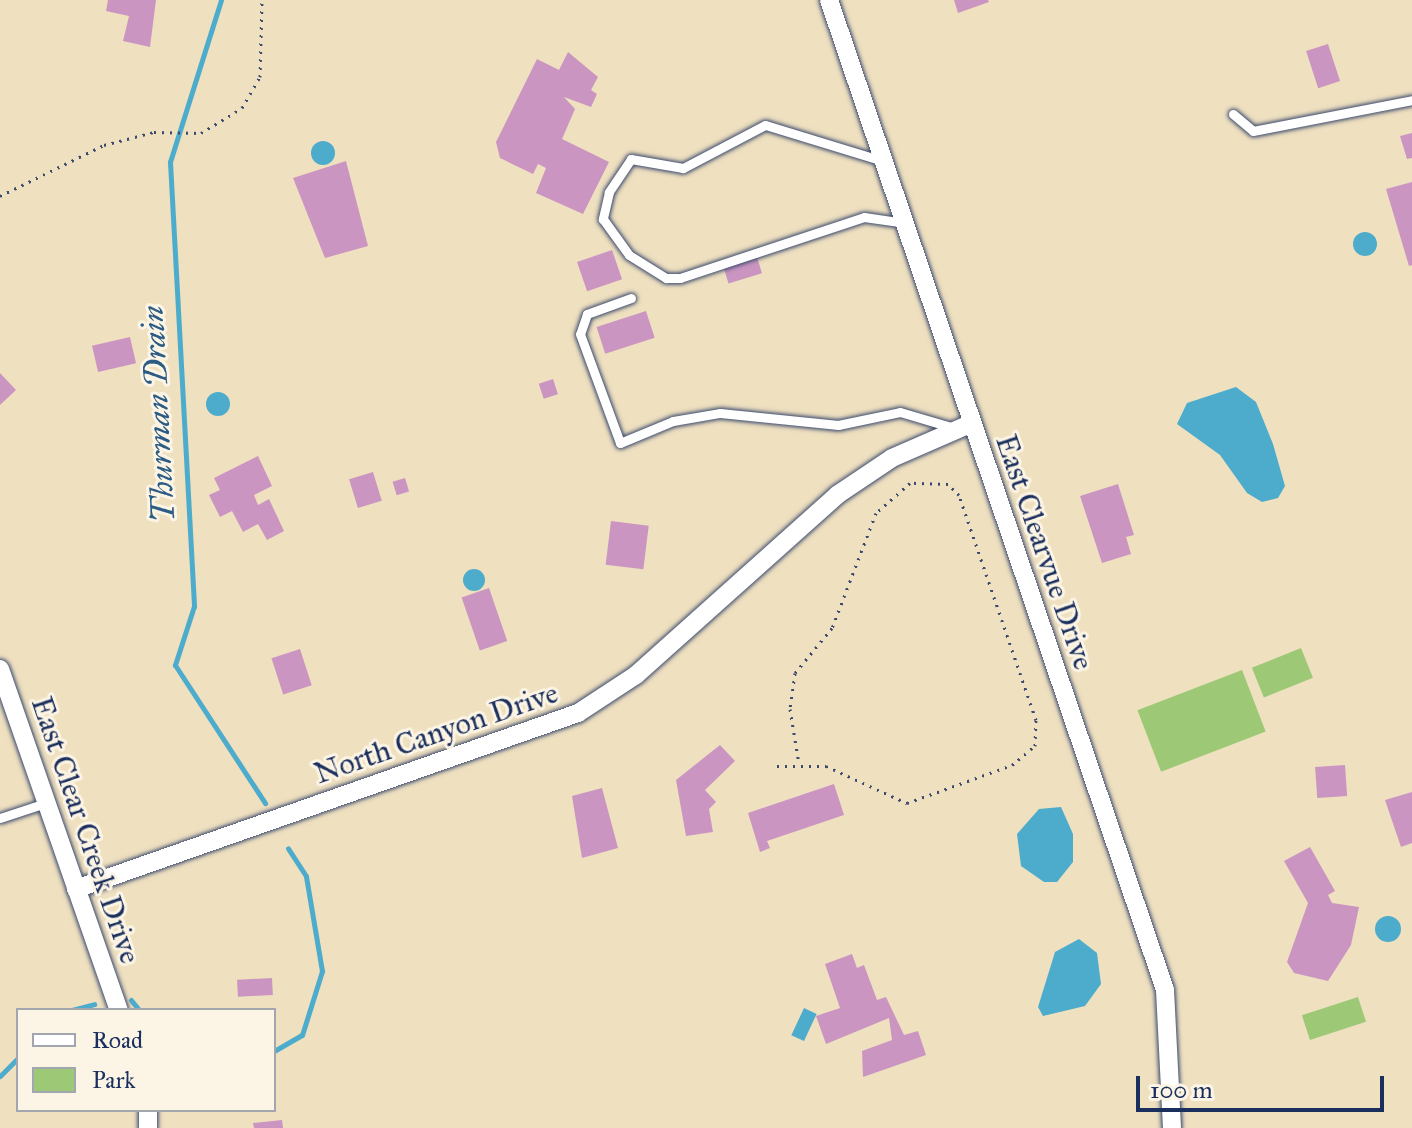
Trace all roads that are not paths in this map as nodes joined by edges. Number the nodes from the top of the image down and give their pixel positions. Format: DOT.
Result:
graph roads {
  1 [pos="829,0"];
  2 [pos="1412,100"];
  3 [pos="1233,114"];
  4 [pos="883,161"];
  5 [pos="905,223"];
  6 [pos="631,298"];
  7 [pos="964,426"];
  8 [pos="0,669"];
  9 [pos="8,718"];
  10 [pos="46,803"];
  11 [pos="0,818"];
  12 [pos="76,889"];
  13 [pos="118,1008"];
  14 [pos="1172,1128"];
  1 -- 4 [label="street, East Clearvue Drive"];
  2 -- 3 [label="lane"];
  4 -- 5 [label="street, East Clearvue Drive"];
  4 -- 5 [label="lane"];
  5 -- 7 [label="street, East Clearvue Drive"];
  6 -- 7 [label="lane"];
  7 -- 12 [label="street, North Canyon Drive"];
  7 -- 14 [label="street, East Clearvue Drive"];
  8 -- 9 [label="street, East Clear Creek Drive"];
  9 -- 10 [label="street, East Clear Creek Drive"];
  10 -- 11 [label="lane"];
  10 -- 12 [label="street, East Clear Creek Drive"];
  12 -- 13 [label="street, East Clear Creek Drive"];
}
